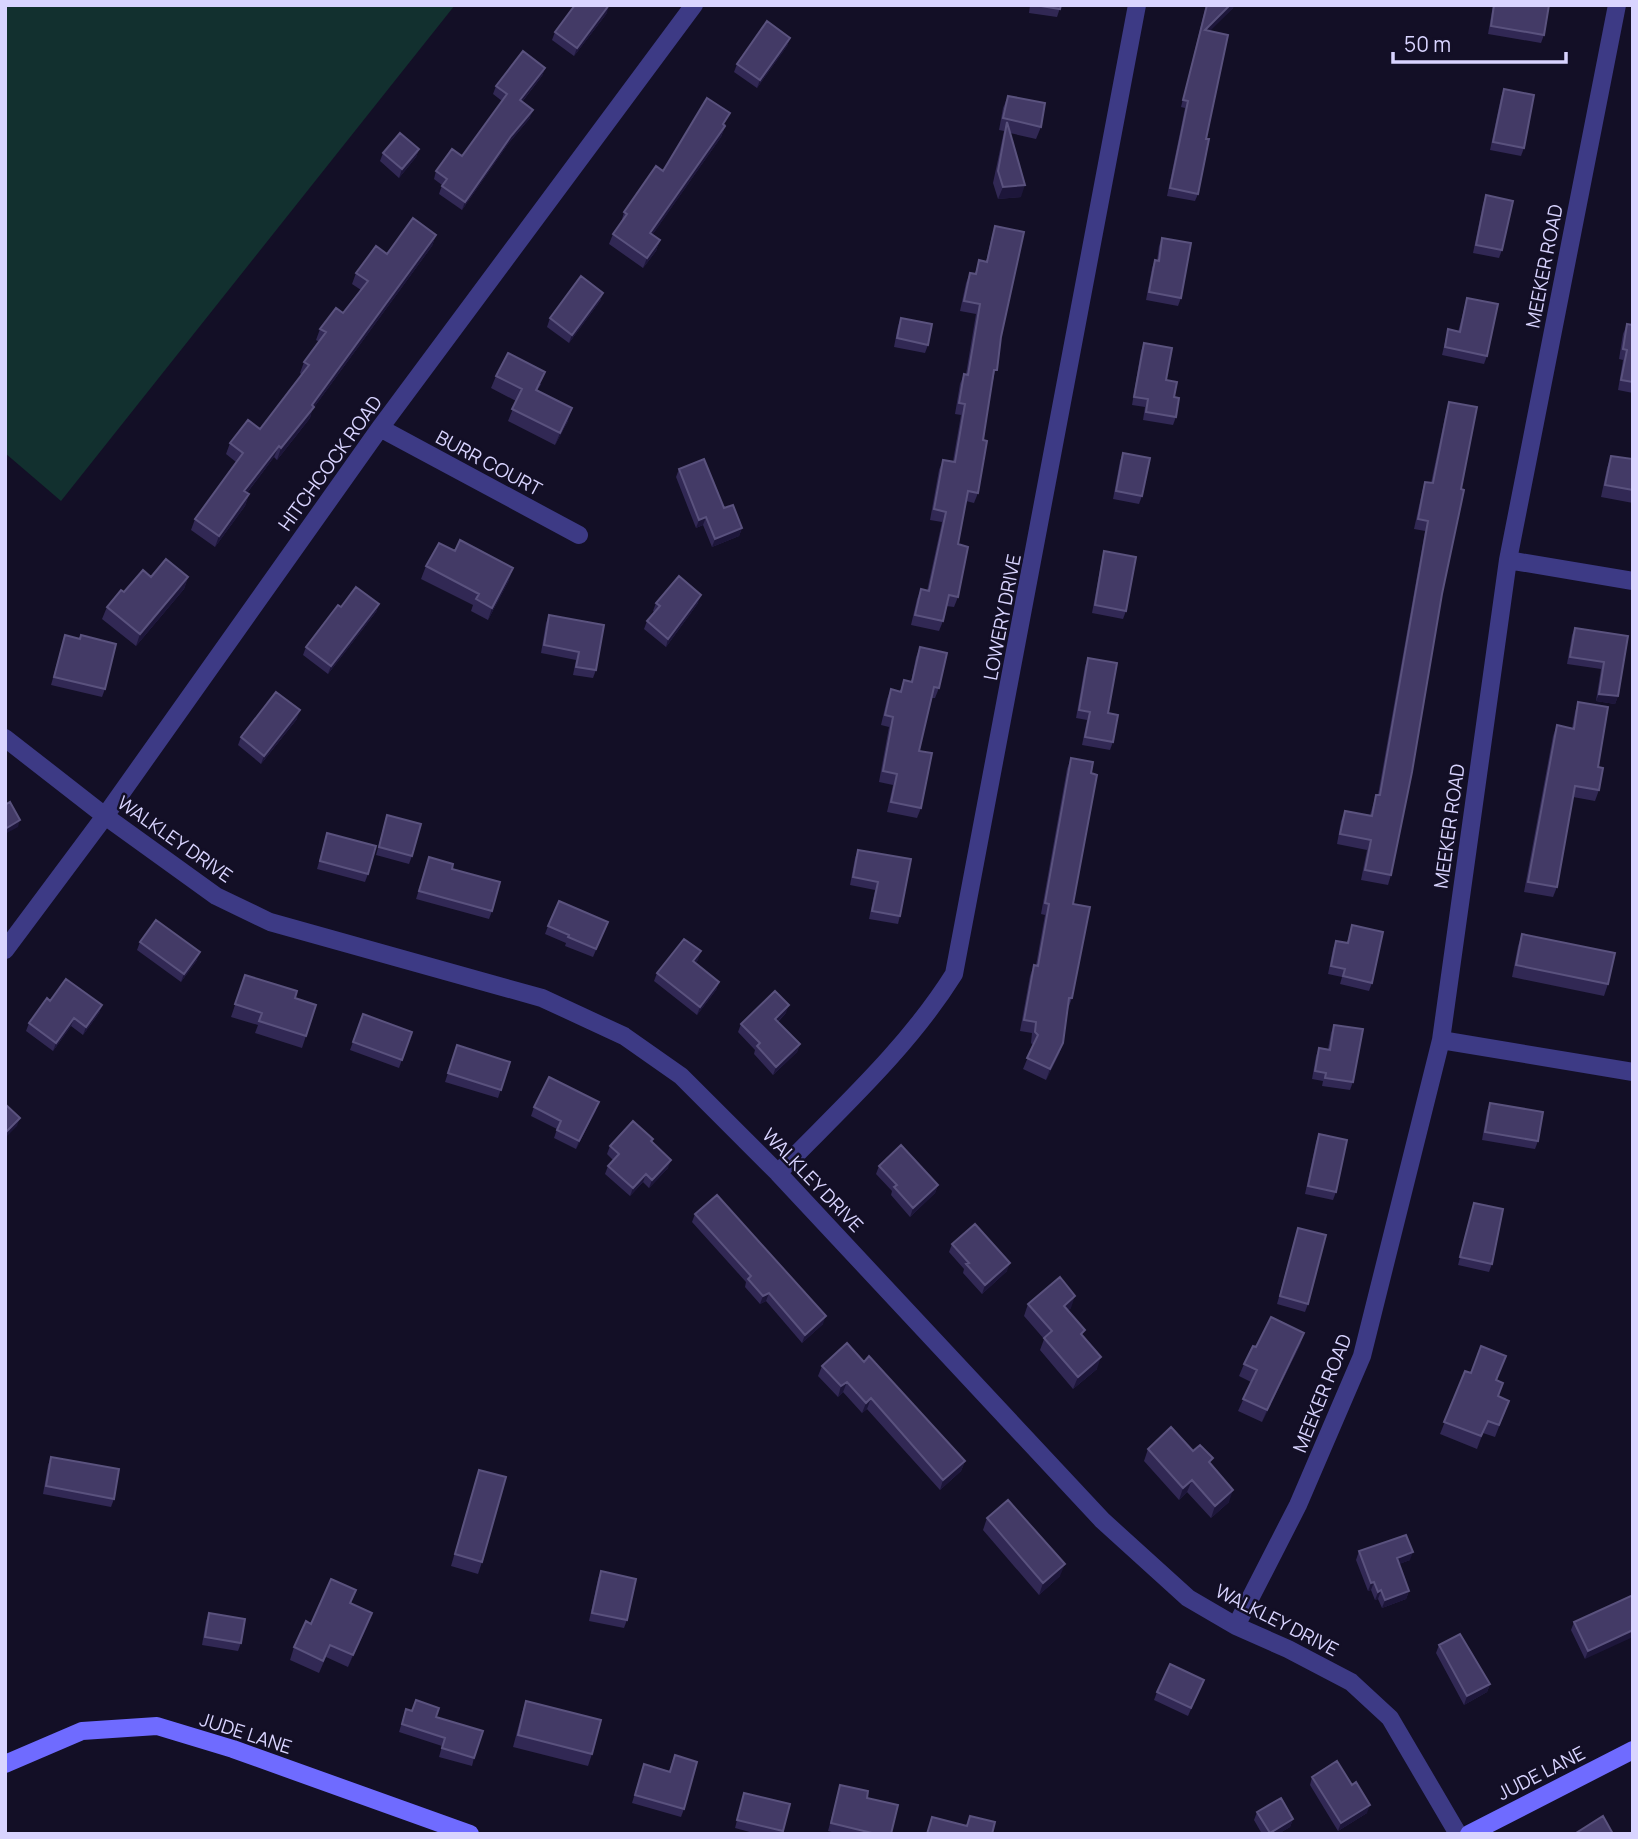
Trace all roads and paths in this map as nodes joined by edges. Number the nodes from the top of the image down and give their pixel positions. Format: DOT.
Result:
graph roads {
  1 [pos="694,5"];
  2 [pos="1137,5"];
  3 [pos="1617,5"];
  4 [pos="380,428"];
  5 [pos="579,535"];
  6 [pos="1508,560"];
  7 [pos="1633,581"];
  8 [pos="5,738"];
  9 [pos="105,816"];
  10 [pos="5,950"];
  11 [pos="1441,1040"];
  12 [pos="1633,1072"];
  13 [pos="778,1172"];
  14 [pos="1236,1626"];
  15 [pos="1633,1750"];
  16 [pos="5,1764"];
  17 [pos="470,1834"];
  18 [pos="1458,1834"];
  19 [pos="1469,1834"];
  1 -- 4 [label="street, HITCHCOCK ROAD"];
  2 -- 13 [label="street, LOWERY DRIVE"];
  3 -- 6 [label="street, MEEKER ROAD"];
  4 -- 5 [label="street, BURR COURT"];
  4 -- 9 [label="street, HITCHCOCK ROAD"];
  6 -- 7 [label="street"];
  6 -- 11 [label="street, MEEKER ROAD"];
  8 -- 9 [label="street, WALKLEY DRIVE"];
  9 -- 10 [label="street, HITCHCOCK ROAD"];
  9 -- 13 [label="street, WALKLEY DRIVE"];
  11 -- 12 [label="street"];
  11 -- 14 [label="street, MEEKER ROAD"];
  13 -- 14 [label="street, WALKLEY DRIVE"];
  14 -- 18 [label="street, WALKLEY DRIVE"];
  15 -- 19 [label="street, JUDE LANE"];
  16 -- 17 [label="street, JUDE LANE"];
}
